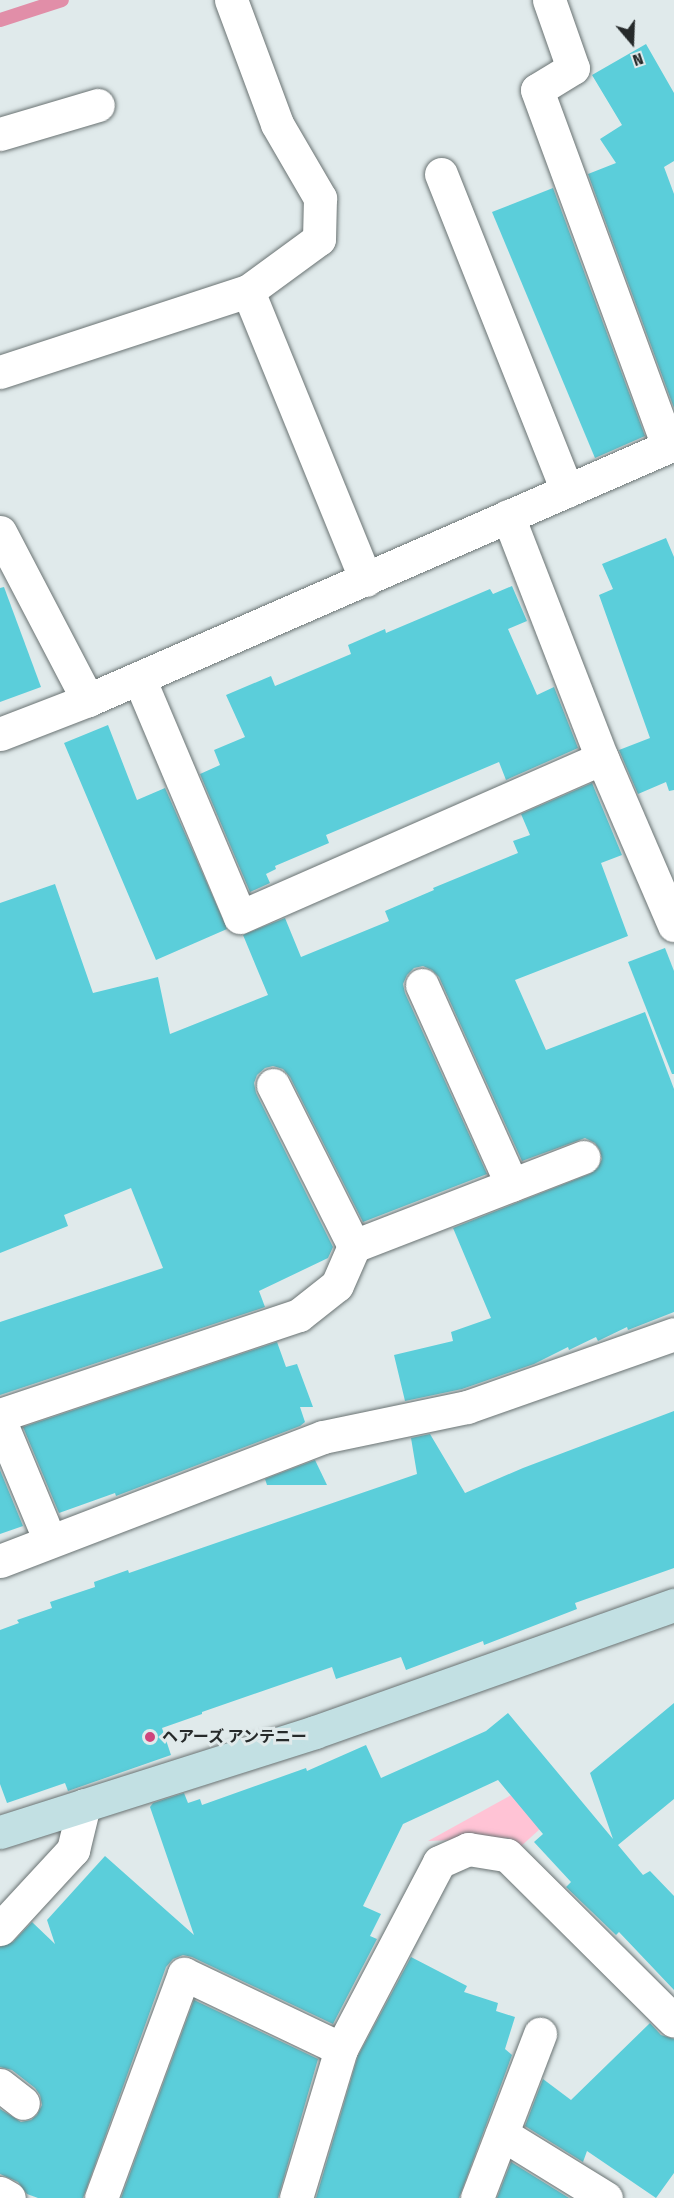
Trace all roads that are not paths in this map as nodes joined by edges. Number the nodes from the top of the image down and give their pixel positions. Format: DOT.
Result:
graph roads {
  1 [pos="231,0"];
  2 [pos="549,0"];
  3 [pos="98,105"];
  4 [pos="0,134"];
  5 [pos="441,174"];
  6 [pos="248,291"];
  7 [pos="0,372"];
  8 [pos="671,445"];
  9 [pos="567,490"];
  10 [pos="508,516"];
  11 [pos="0,532"];
  12 [pos="366,580"];
  13 [pos="139,678"];
  14 [pos="88,700"];
  15 [pos="0,734"];
  16 [pos="602,758"];
  17 [pos="674,925"];
  18 [pos="422,985"];
  19 [pos="273,1085"];
  20 [pos="583,1157"];
  21 [pos="512,1185"];
  22 [pos="354,1246"];
  23 [pos="674,1334"];
  24 [pos="0,1415"];
  25 [pos="0,1421"];
  26 [pos="50,1541"];
  27 [pos="0,1561"];
  28 [pos="674,1605"];
  29 [pos="84,1805"];
  30 [pos="0,1832"];
  31 [pos="0,1929"];
  32 [pos="674,2021"];
  33 [pos="540,2034"];
  34 [pos="341,2049"];
  35 [pos="502,2134"];
  36 [pos="0,2193"];
  37 [pos="9,2198"];
  38 [pos="101,2198"];
  39 [pos="296,2198"];
  40 [pos="477,2198"];
  41 [pos="606,2198"];
  1 -- 6 [label="street"];
  2 -- 8 [label="street"];
  3 -- 4 [label="street"];
  5 -- 9 [label="street"];
  6 -- 7 [label="street"];
  6 -- 12 [label="street"];
  8 -- 9 [label="street"];
  9 -- 10 [label="street"];
  10 -- 12 [label="street"];
  10 -- 16 [label="street"];
  11 -- 14 [label="street"];
  12 -- 13 [label="street"];
  13 -- 14 [label="street"];
  13 -- 16 [label="street"];
  14 -- 15 [label="street"];
  16 -- 17 [label="street"];
  18 -- 21 [label="street"];
  19 -- 22 [label="street"];
  20 -- 21 [label="street"];
  21 -- 22 [label="street"];
  22 -- 24 [label="street"];
  23 -- 26 [label="street"];
  25 -- 26 [label="street"];
  26 -- 27 [label="street"];
  28 -- 29 [label="street"];
  29 -- 30 [label="street"];
  29 -- 31 [label="street"];
  32 -- 34 [label="street"];
  33 -- 35 [label="street"];
  34 -- 38 [label="street"];
  34 -- 39 [label="street"];
  35 -- 40 [label="street"];
  35 -- 41 [label="street"];
  36 -- 37 [label="street"];
}
